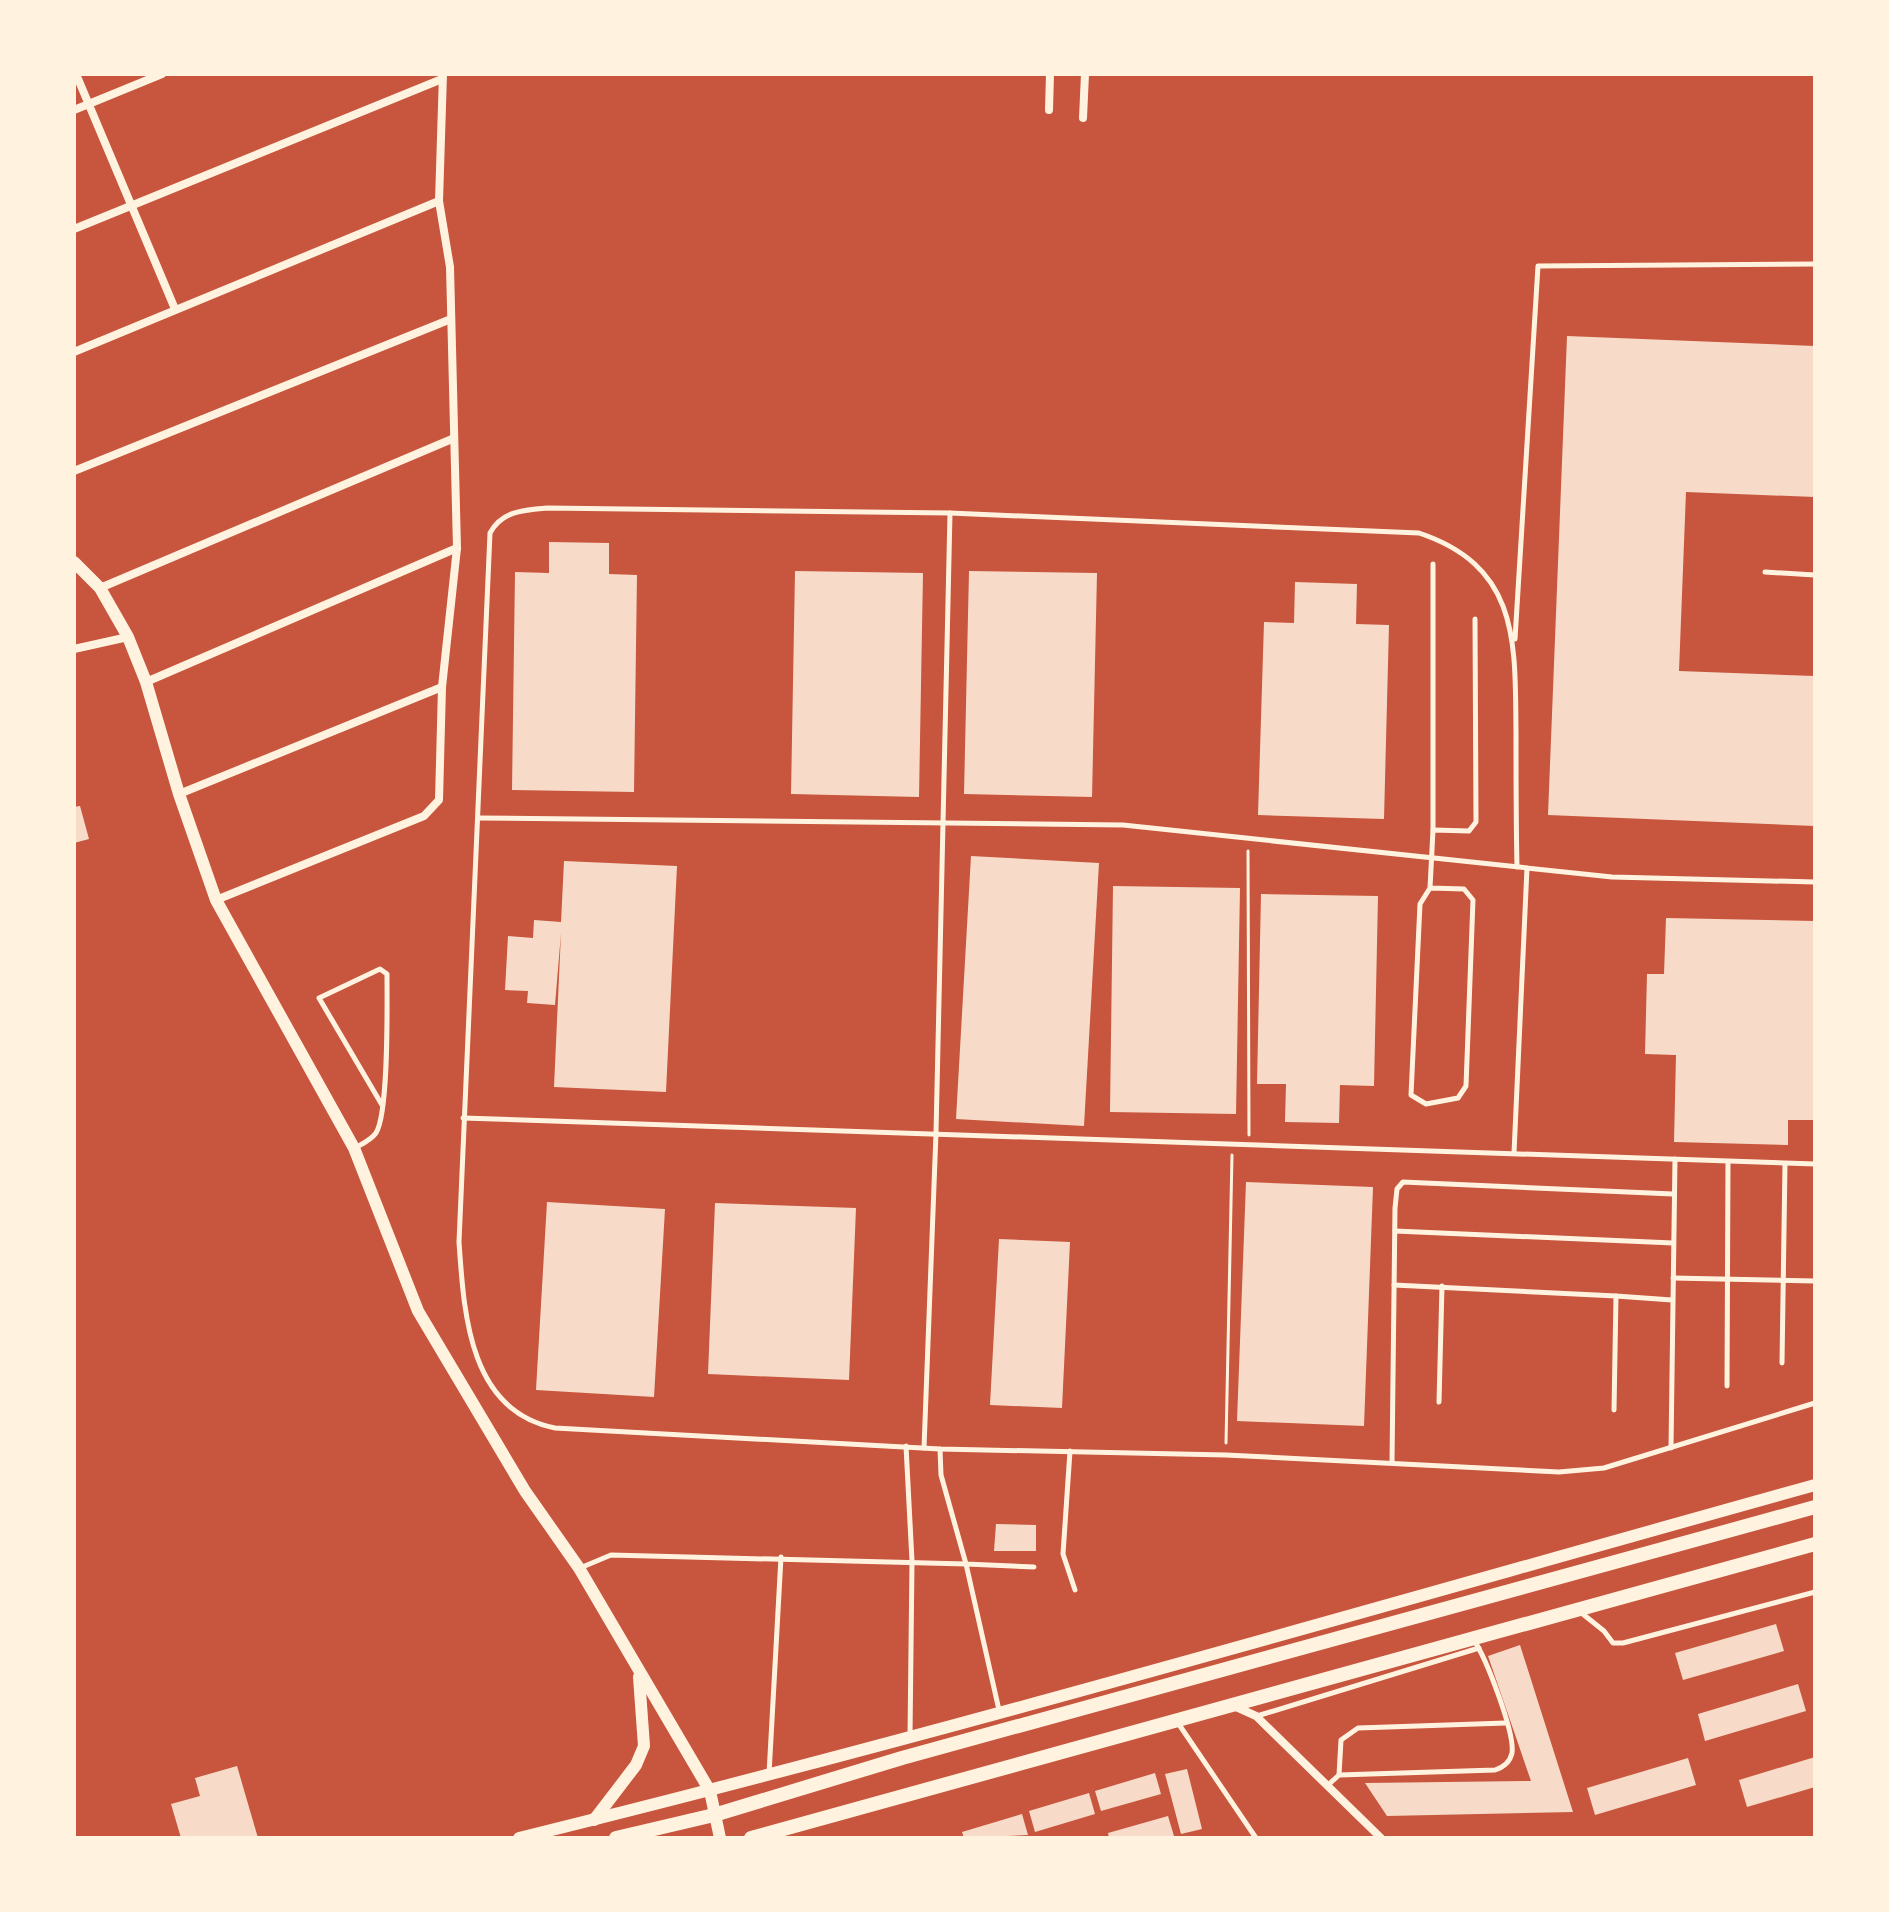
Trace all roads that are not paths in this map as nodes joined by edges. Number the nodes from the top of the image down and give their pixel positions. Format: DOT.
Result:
graph roads {
  1 [pos="76,74"];
  2 [pos="162,74"];
  3 [pos="1050,74"];
  4 [pos="1085,74"];
  5 [pos="442,76"];
  6 [pos="89,104"];
  7 [pos="74,110"];
  8 [pos="1049,110"];
  9 [pos="1083,118"];
  10 [pos="439,201"];
  11 [pos="131,205"];
  12 [pos="74,229"];
  13 [pos="1815,264"];
  14 [pos="175,309"];
  15 [pos="451,319"];
  16 [pos="74,352"];
  17 [pos="452,439"];
  18 [pos="74,471"];
  19 [pos="950,513"];
  20 [pos="457,548"];
  21 [pos="74,562"];
  22 [pos="1433,564"];
  23 [pos="1765,572"];
  24 [pos="1815,575"];
  25 [pos="100,588"];
  26 [pos="1475,619"];
  27 [pos="128,637"];
  28 [pos="1515,643"];
  29 [pos="74,649"];
  30 [pos="146,682"];
  31 [pos="442,687"];
  32 [pos="179,794"];
  33 [pos="479,818"];
  34 [pos="940,821"];
  35 [pos="1433,830"];
  36 [pos="1431,858"];
  37 [pos="1517,867"];
  38 [pos="1527,868"];
  39 [pos="1815,882"];
  40 [pos="1430,888"];
  41 [pos="216,900"];
  42 [pos="382,1105"];
  43 [pos="463,1118"];
  44 [pos="936,1133"];
  45 [pos="354,1148"];
  46 [pos="1514,1153"];
  47 [pos="1675,1159"];
  48 [pos="1728,1162"];
  49 [pos="1785,1164"];
  50 [pos="1815,1164"];
  51 [pos="1673,1194"];
  52 [pos="1395,1231"];
  53 [pos="1673,1243"];
  54 [pos="1673,1278"];
  55 [pos="1730,1279"];
  56 [pos="1783,1280"];
  57 [pos="1815,1281"];
  58 [pos="1394,1285"];
  59 [pos="1442,1286"];
  60 [pos="1616,1296"];
  61 [pos="1672,1300"];
  62 [pos="1782,1363"];
  63 [pos="1727,1386"];
  64 [pos="1439,1402"];
  65 [pos="1815,1403"];
  66 [pos="1614,1410"];
  67 [pos="906,1446"];
  68 [pos="924,1448"];
  69 [pos="1671,1448"];
  70 [pos="940,1449"];
  71 [pos="1070,1451"];
  72 [pos="1392,1463"];
  73 [pos="1815,1485"];
  74 [pos="1815,1507"];
  75 [pos="1815,1544"];
  76 [pos="781,1557"];
  77 [pos="912,1561"];
  78 [pos="966,1564"];
  79 [pos="1034,1567"];
  80 [pos="579,1568"];
  81 [pos="1075,1590"];
  82 [pos="1815,1592"];
  83 [pos="1579,1610"];
  84 [pos="1476,1643"];
  85 [pos="639,1674"];
  86 [pos="1228,1703"];
  87 [pos="1000,1712"];
  88 [pos="1256,1716"];
  89 [pos="1175,1718"];
  90 [pos="1506,1723"];
  91 [pos="910,1736"];
  92 [pos="769,1775"];
  93 [pos="1339,1775"];
  94 [pos="1327,1786"];
  95 [pos="710,1791"];
  96 [pos="714,1815"];
  97 [pos="594,1820"];
  98 [pos="519,1838"];
  99 [pos="616,1838"];
  100 [pos="720,1838"];
  101 [pos="751,1838"];
  102 [pos="1255,1838"];
  103 [pos="1381,1838"];
  1 -- 6 [label="street"];
  2 -- 6 [label="street"];
  3 -- 8 [label="street"];
  4 -- 9 [label="street"];
  5 -- 10 [label="street"];
  5 -- 11 [label="street"];
  6 -- 7 [label="street"];
  6 -- 11 [label="street"];
  10 -- 14 [label="street"];
  10 -- 15 [label="street"];
  11 -- 12 [label="street"];
  11 -- 14 [label="street"];
  13 -- 28 [label="lane"];
  14 -- 16 [label="street"];
  15 -- 17 [label="street"];
  15 -- 18 [label="street"];
  17 -- 20 [label="street"];
  17 -- 25 [label="street"];
  19 -- 28 [label="lane"];
  19 -- 33 [label="lane"];
  19 -- 34 [label="lane"];
  20 -- 30 [label="street"];
  20 -- 31 [label="street"];
  21 -- 25 [label="street"];
  22 -- 35 [label="lane"];
  23 -- 24 [label="lane"];
  25 -- 27 [label="street"];
  26 -- 35 [label="lane"];
  27 -- 29 [label="street"];
  27 -- 30 [label="street"];
  28 -- 37 [label="lane"];
  30 -- 32 [label="street"];
  31 -- 32 [label="street"];
  31 -- 41 [label="street"];
  32 -- 41 [label="street"];
  33 -- 34 [label="lane"];
  33 -- 43 [label="lane"];
  34 -- 36 [label="lane"];
  34 -- 44 [label="lane"];
  35 -- 36 [label="lane"];
  36 -- 37 [label="lane"];
  36 -- 40 [label="lane"];
  37 -- 38 [label="lane"];
  38 -- 39 [label="lane"];
  38 -- 46 [label="lane"];
  40 -- 40 [label="lane"];
  41 -- 45 [label="street"];
  42 -- 42 [label="lane"];
  42 -- 45 [label="lane"];
  43 -- 44 [label="lane"];
  43 -- 67 [label="lane"];
  44 -- 46 [label="lane"];
  44 -- 68 [label="lane"];
  45 -- 80 [label="street"];
  46 -- 47 [label="lane"];
  47 -- 48 [label="lane"];
  47 -- 51 [label="lane"];
  48 -- 49 [label="lane"];
  48 -- 55 [label="lane"];
  49 -- 50 [label="lane"];
  49 -- 56 [label="lane"];
  51 -- 52 [label="lane"];
  51 -- 53 [label="lane"];
  52 -- 53 [label="lane"];
  52 -- 58 [label="lane"];
  53 -- 54 [label="lane"];
  54 -- 55 [label="lane"];
  54 -- 61 [label="lane"];
  55 -- 56 [label="lane"];
  55 -- 63 [label="lane"];
  56 -- 57 [label="lane"];
  56 -- 62 [label="lane"];
  58 -- 59 [label="lane"];
  58 -- 72 [label="lane"];
  59 -- 60 [label="lane"];
  59 -- 64 [label="lane"];
  60 -- 61 [label="lane"];
  60 -- 66 [label="lane"];
  61 -- 69 [label="lane"];
  65 -- 69 [label="lane"];
  67 -- 68 [label="lane"];
  67 -- 77 [label="lane"];
  68 -- 70 [label="lane"];
  69 -- 72 [label="lane"];
  70 -- 71 [label="lane"];
  70 -- 78 [label="lane"];
  71 -- 72 [label="lane"];
  71 -- 81 [label="lane"];
  73 -- 87 [label="street"];
  74 -- 96 [label="main road"];
  75 -- 83 [label="main road"];
  76 -- 77 [label="lane"];
  76 -- 80 [label="lane"];
  76 -- 92 [label="lane"];
  77 -- 78 [label="lane"];
  77 -- 91 [label="lane"];
  78 -- 79 [label="lane"];
  78 -- 87 [label="lane"];
  80 -- 85 [label="street"];
  82 -- 83 [label="lane"];
  83 -- 84 [label="main road"];
  84 -- 86 [label="main road"];
  84 -- 88 [label="lane"];
  84 -- 90 [label="lane"];
  85 -- 95 [label="street"];
  85 -- 97 [label="street"];
  86 -- 88 [label="street"];
  86 -- 89 [label="main road"];
  87 -- 91 [label="street"];
  88 -- 94 [label="street"];
  89 -- 101 [label="main road"];
  89 -- 102 [label="lane"];
  90 -- 93 [label="lane"];
  90 -- 93 [label="lane"];
  91 -- 92 [label="street"];
  92 -- 95 [label="street"];
  93 -- 94 [label="lane"];
  94 -- 103 [label="street"];
  95 -- 96 [label="street"];
  95 -- 97 [label="street"];
  96 -- 99 [label="main road"];
  96 -- 100 [label="street"];
  97 -- 98 [label="street"];
}
